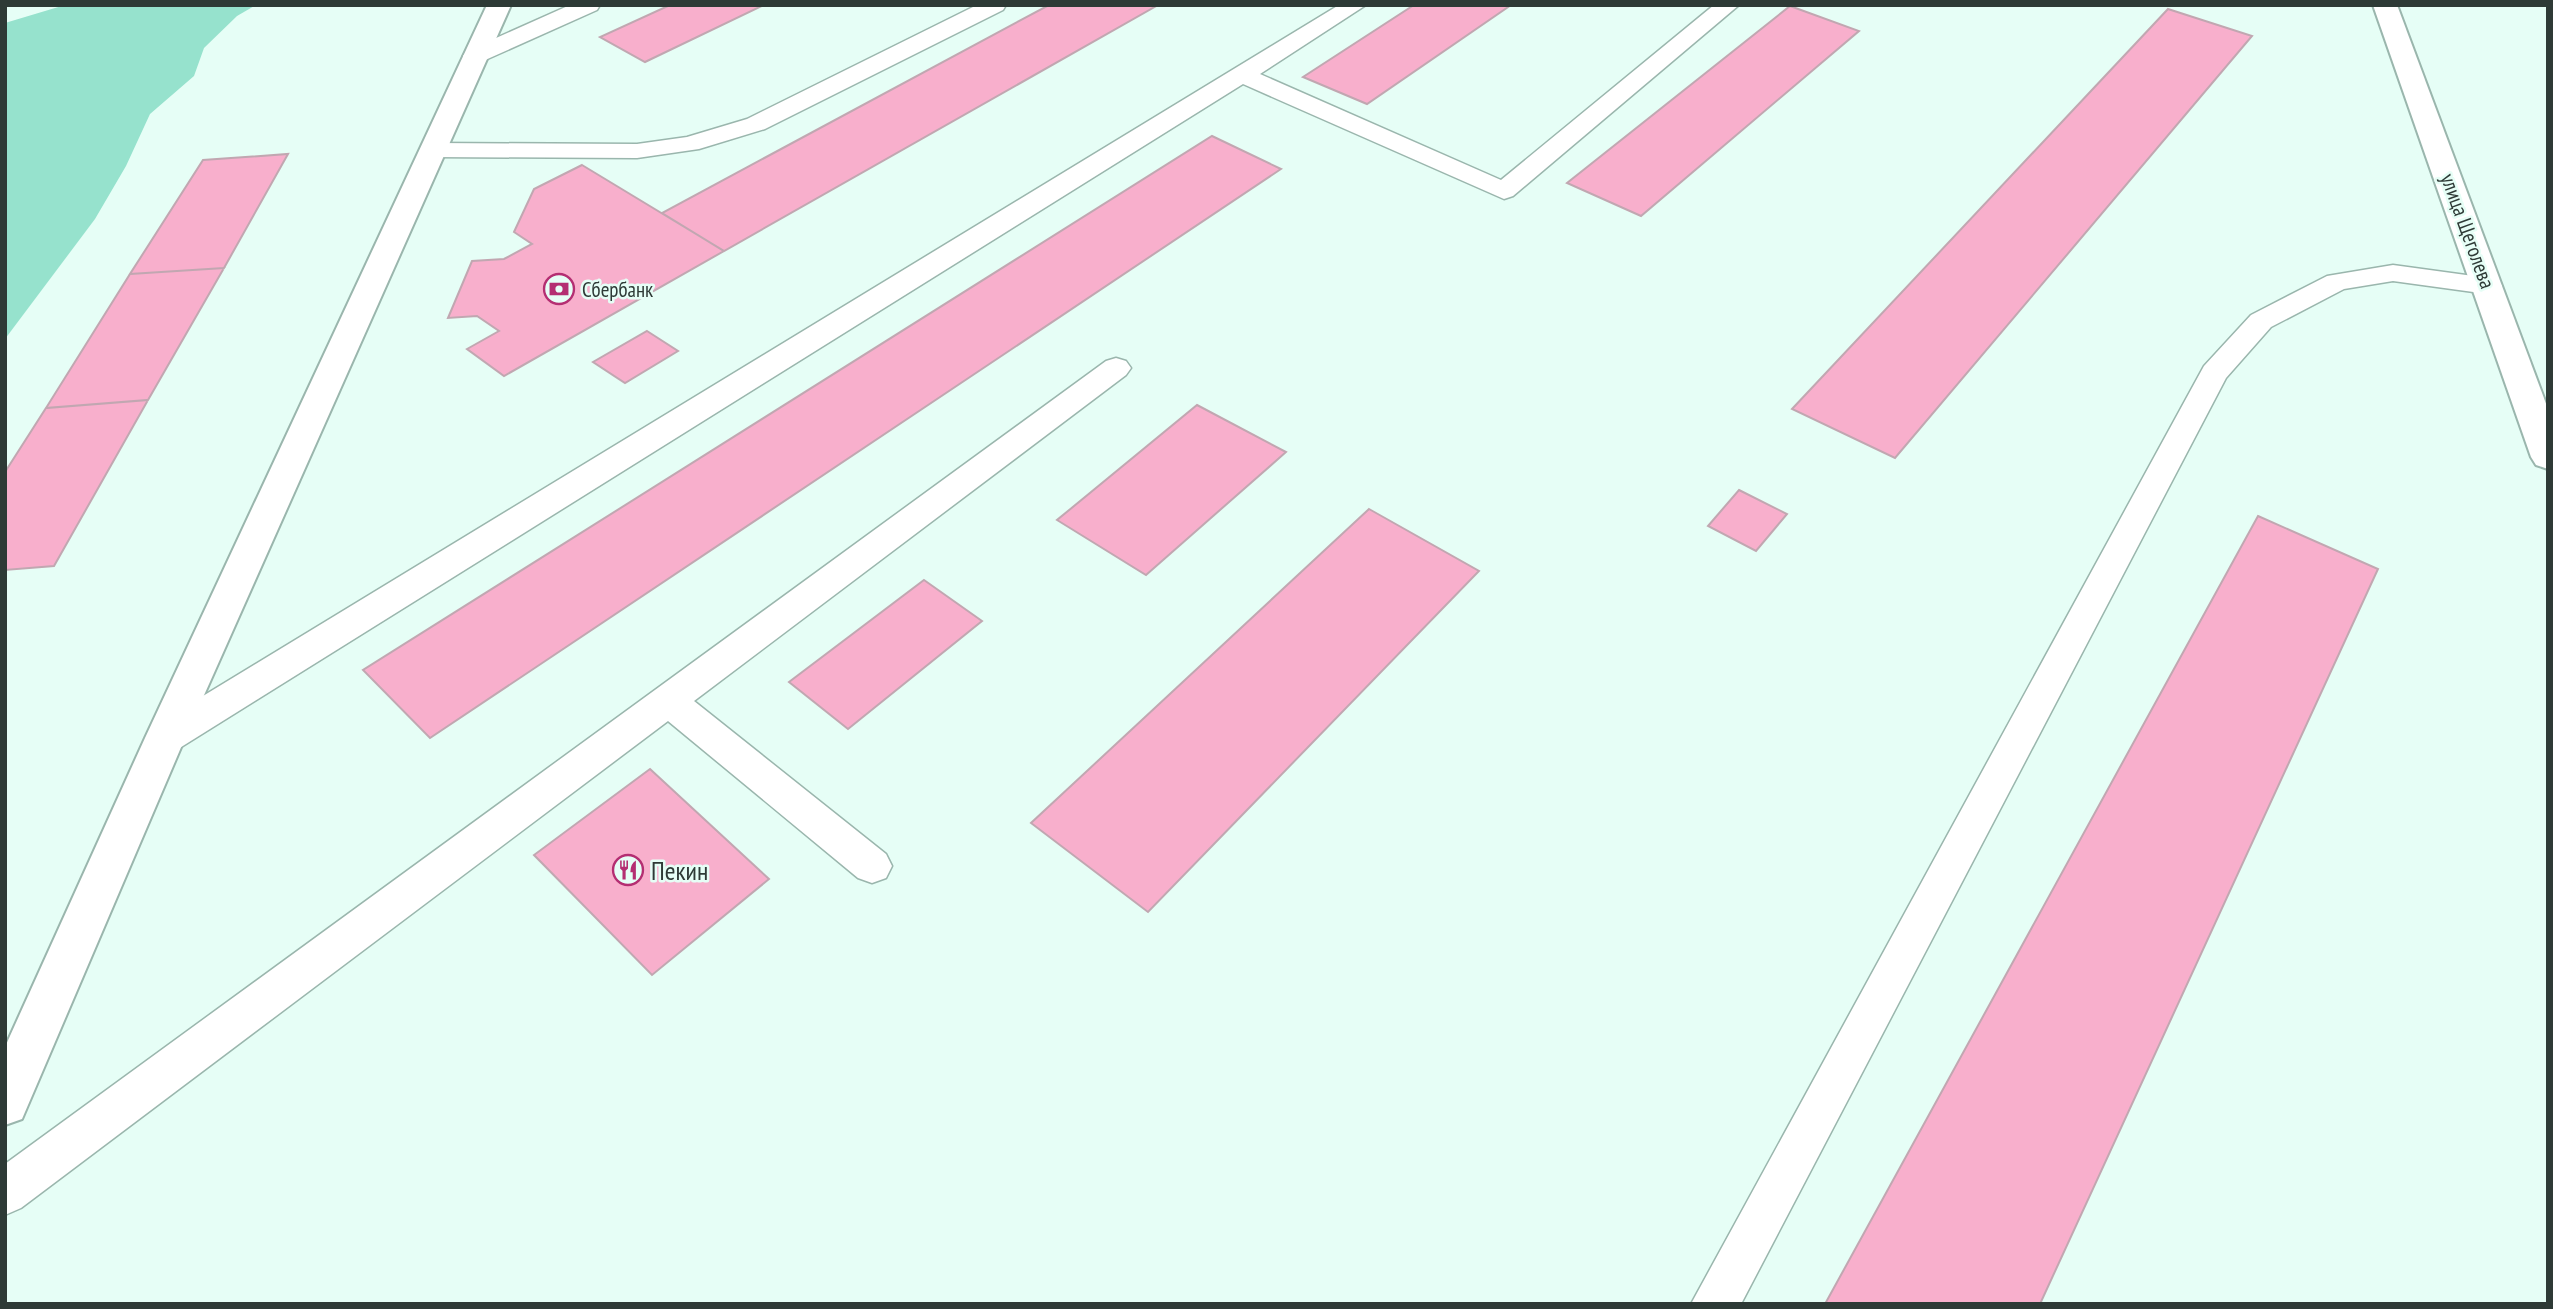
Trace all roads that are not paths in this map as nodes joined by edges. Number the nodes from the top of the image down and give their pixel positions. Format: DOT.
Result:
graph roads {
  1 [pos="499,5"];
  2 [pos="589,5"];
  3 [pos="995,5"];
  4 [pos="1355,5"];
  5 [pos="1728,5"];
  6 [pos="2385,5"];
  7 [pos="475,56"];
  8 [pos="1242,75"];
  9 [pos="433,150"];
  10 [pos="2488,286"];
  11 [pos="1116,368"];
  12 [pos="2548,457"];
  13 [pos="667,700"];
  14 [pos="165,738"];
  15 [pos="872,866"];
  16 [pos="5,1102"];
  17 [pos="5,1192"];
  18 [pos="1715,1304"];
  1 -- 7 [label="street"];
  2 -- 7 [label="lane"];
  3 -- 9 [label="lane"];
  4 -- 8 [label="lane"];
  5 -- 8 [label="lane"];
  6 -- 10 [label="street, улица Щеголева"];
  7 -- 9 [label="street"];
  8 -- 14 [label="lane"];
  9 -- 14 [label="street"];
  10 -- 12 [label="street, улица Щеголева"];
  10 -- 18 [label="lane"];
  11 -- 13 [label="lane"];
  13 -- 15 [label="lane"];
  13 -- 17 [label="lane"];
  14 -- 16 [label="street"];
}
